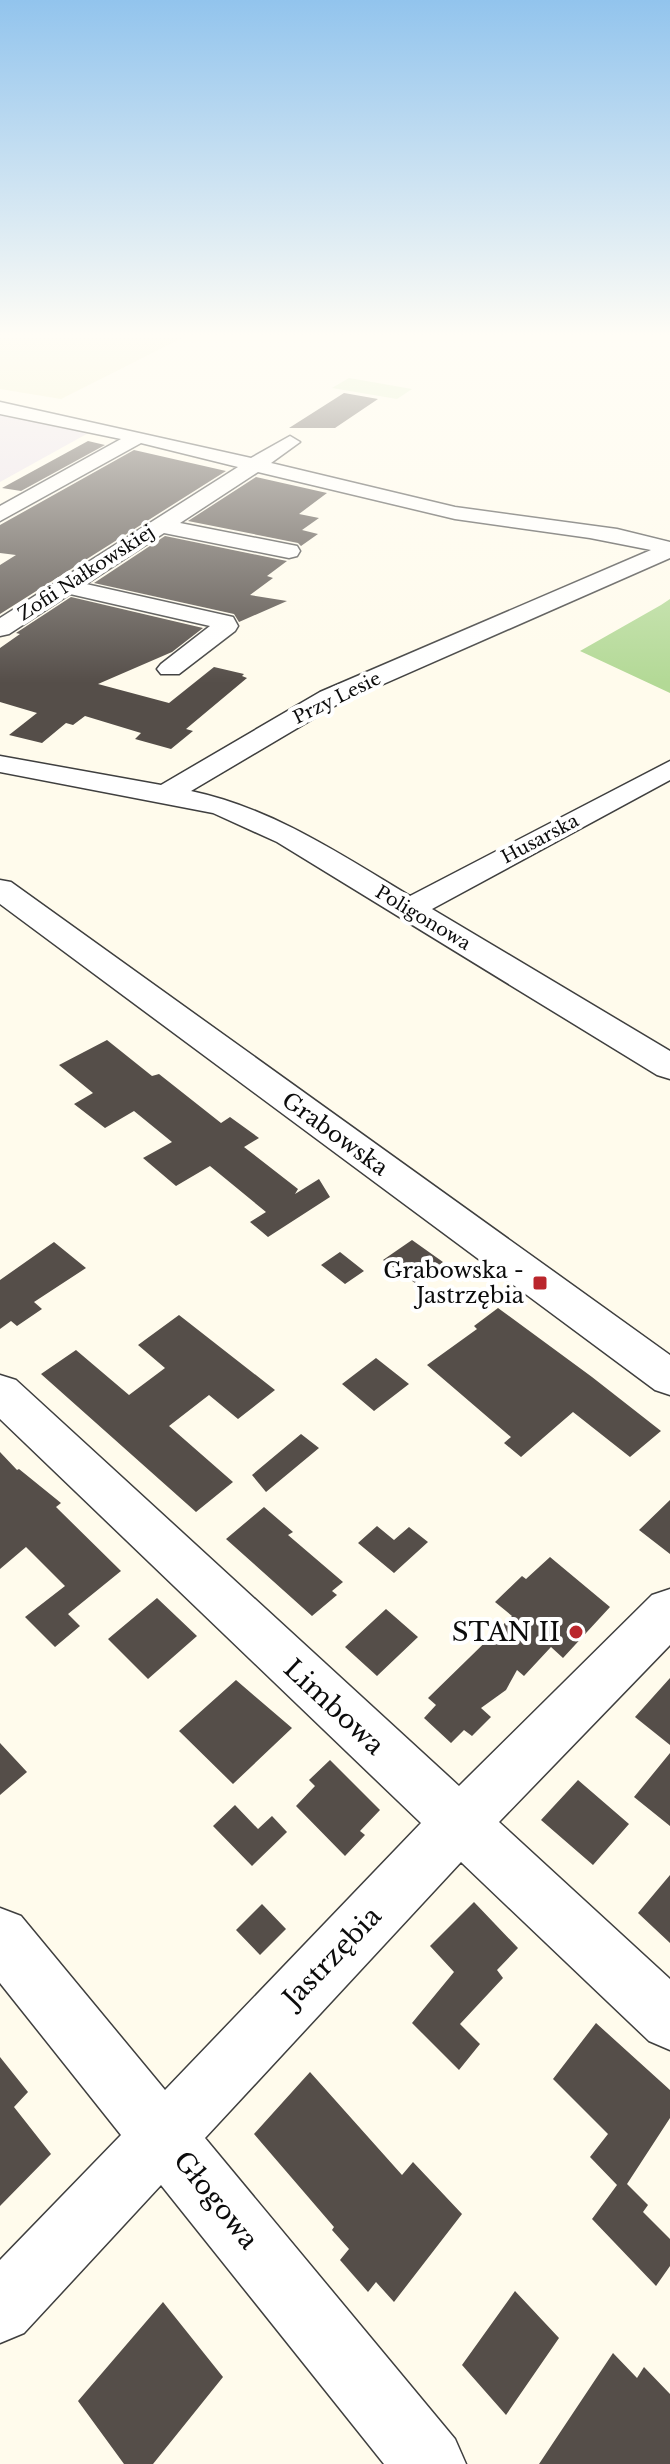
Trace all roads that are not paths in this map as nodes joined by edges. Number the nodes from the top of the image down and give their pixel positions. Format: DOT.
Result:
graph roads {
  1 [pos="110,453"];
  2 [pos="204,453"];
  3 [pos="276,453"];
  4 [pos="253,465"];
  5 [pos="0,515"];
  6 [pos="159,525"];
  7 [pos="670,550"];
  8 [pos="289,551"];
  9 [pos="66,586"];
  10 [pos="0,629"];
  11 [pos="170,669"];
  12 [pos="0,764"];
  13 [pos="670,769"];
  14 [pos="165,794"];
  15 [pos="0,889"];
  16 [pos="409,909"];
  17 [pos="670,1067"];
  18 [pos="670,1378"];
  19 [pos="0,1392"];
  20 [pos="670,1611"];
  21 [pos="459,1824"];
  22 [pos="0,1937"];
  23 [pos="670,2020"];
  24 [pos="163,2134"];
  25 [pos="0,2309"];
  26 [pos="430,2464"];
  1 -- 5 [label="street"];
  2 -- 4 [label="street"];
  3 -- 4 [label="street, Zofii Nałkowskiej"];
  4 -- 6 [label="street, Zofii Nałkowskiej"];
  4 -- 7 [label="street"];
  6 -- 8 [label="street"];
  6 -- 9 [label="street, Zofii Nałkowskiej"];
  7 -- 14 [label="street, Przy Lesie"];
  9 -- 10 [label="street, Zofii Nałkowskiej"];
  9 -- 11 [label="street"];
  12 -- 14 [label="street"];
  13 -- 16 [label="street, Husarska"];
  14 -- 16 [label="street, Poligonowa"];
  15 -- 18 [label="street, Grabowska"];
  16 -- 17 [label="street, Poligonowa"];
  19 -- 21 [label="street, Limbowa"];
  20 -- 21 [label="street, Jastrzębia"];
  21 -- 23 [label="street, Limbowa"];
  21 -- 24 [label="street, Jastrzębia"];
  22 -- 24 [label="street, Głogowa"];
  24 -- 25 [label="street, Jastrzębia"];
  24 -- 26 [label="street, Głogowa"];
}
